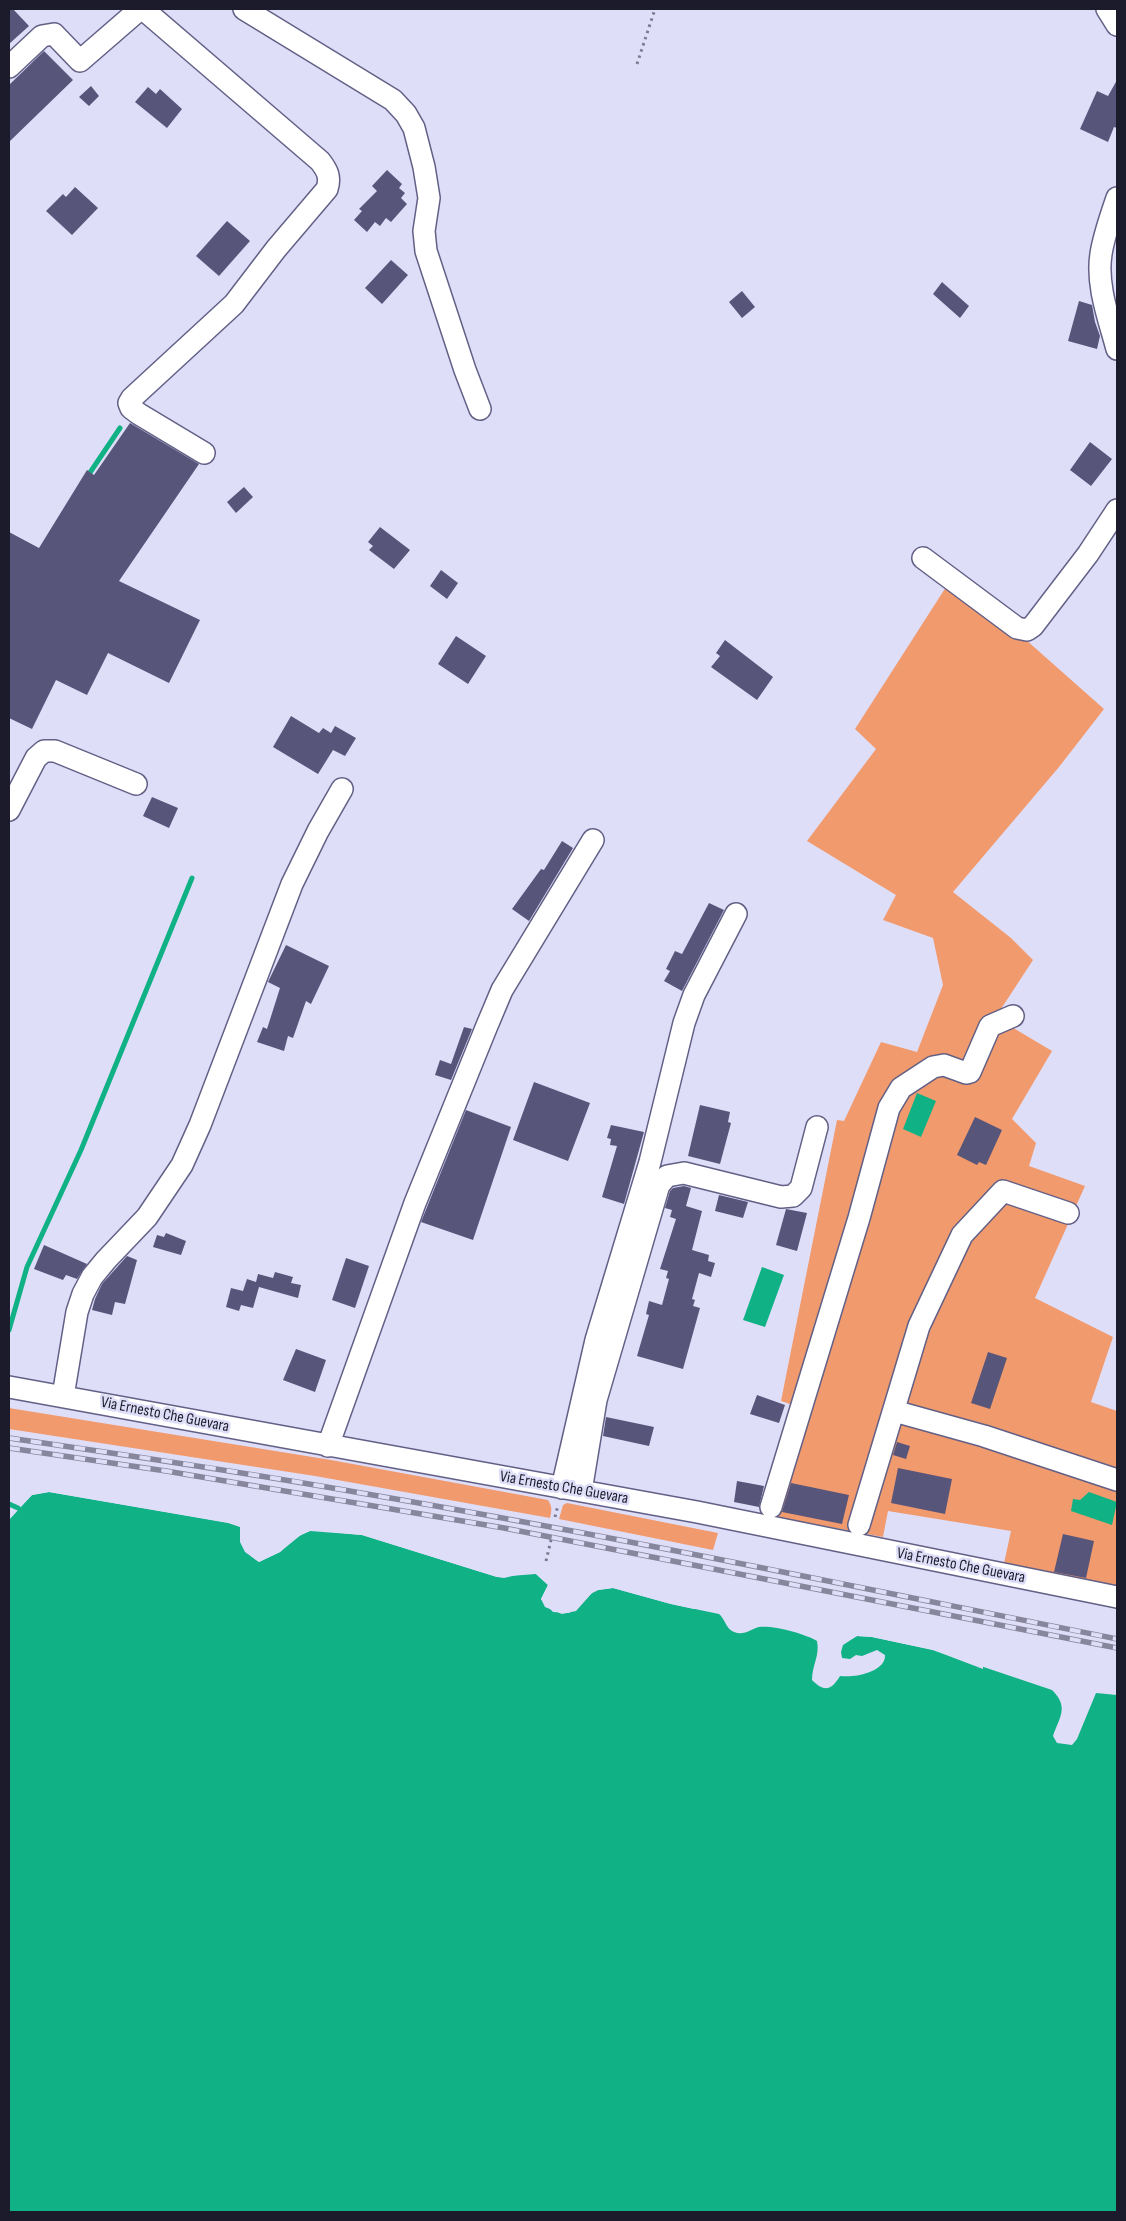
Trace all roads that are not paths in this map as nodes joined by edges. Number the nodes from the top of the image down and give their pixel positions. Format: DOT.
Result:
graph roads {
  1 [pos="142,9"];
  2 [pos="244,9"];
  3 [pos="1107,9"];
  4 [pos="1117,25"];
  5 [pos="9,67"];
  6 [pos="1117,198"];
  7 [pos="1117,348"];
  8 [pos="480,409"];
  9 [pos="204,453"];
  10 [pos="1117,510"];
  11 [pos="923,558"];
  12 [pos="136,784"];
  13 [pos="342,789"];
  14 [pos="9,810"];
  15 [pos="593,840"];
  16 [pos="736,914"];
  17 [pos="1013,1016"];
  18 [pos="817,1127"];
  19 [pos="1068,1213"];
  20 [pos="9,1387"];
  21 [pos="62,1396"];
  22 [pos="894,1411"];
  23 [pos="328,1446"];
  24 [pos="1117,1480"];
  25 [pos="572,1489"];
  26 [pos="770,1507"];
  27 [pos="859,1525"];
  28 [pos="1117,1598"];
  1 -- 5 [label="street"];
  1 -- 9 [label="street"];
  2 -- 8 [label="street"];
  3 -- 4 [label="street"];
  6 -- 7 [label="street"];
  10 -- 11 [label="street"];
  12 -- 14 [label="street"];
  13 -- 21 [label="street"];
  15 -- 23 [label="street"];
  16 -- 25 [label="street"];
  17 -- 26 [label="street"];
  18 -- 25 [label="street"];
  19 -- 22 [label="street"];
  20 -- 21 [label="street, Via Ernesto Che Guevara"];
  21 -- 23 [label="street, Via Ernesto Che Guevara"];
  22 -- 24 [label="street"];
  22 -- 27 [label="street"];
  23 -- 25 [label="street, Via Ernesto Che Guevara"];
  25 -- 28 [label="street, Via Ernesto Che Guevara"];
}
